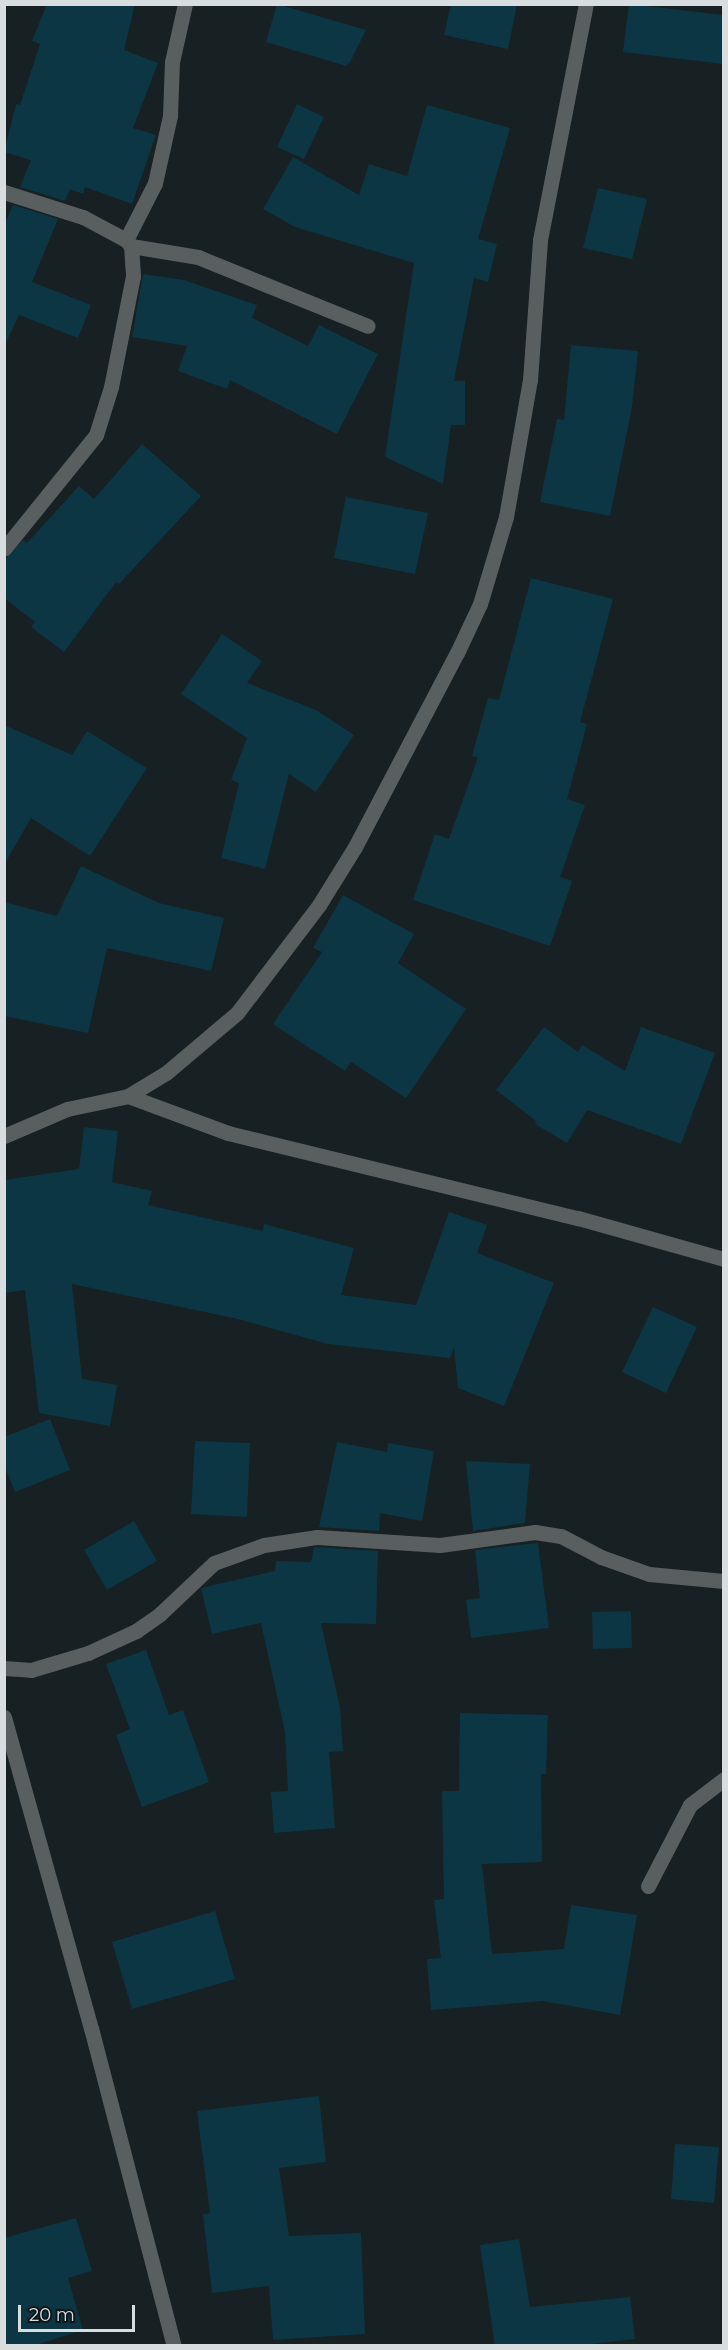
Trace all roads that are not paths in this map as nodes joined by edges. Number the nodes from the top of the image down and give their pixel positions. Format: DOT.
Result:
graph roads {
  1 [pos="185,4"];
  2 [pos="586,4"];
  3 [pos="4,192"];
  4 [pos="128,243"];
  5 [pos="368,326"];
  6 [pos="4,549"];
  7 [pos="128,1096"];
  8 [pos="4,1136"];
  9 [pos="723,1259"];
  10 [pos="723,1581"];
  11 [pos="4,1668"];
  12 [pos="4,1717"];
  13 [pos="723,1779"];
  14 [pos="648,1887"];
  15 [pos="174,2346"];
  1 -- 4 [label="street"];
  2 -- 7 [label="street"];
  3 -- 4 [label="street"];
  4 -- 5 [label="street"];
  4 -- 6 [label="street"];
  7 -- 8 [label="street"];
  7 -- 9 [label="street"];
  10 -- 11 [label="street"];
  12 -- 15 [label="street"];
  13 -- 14 [label="street"];
}
